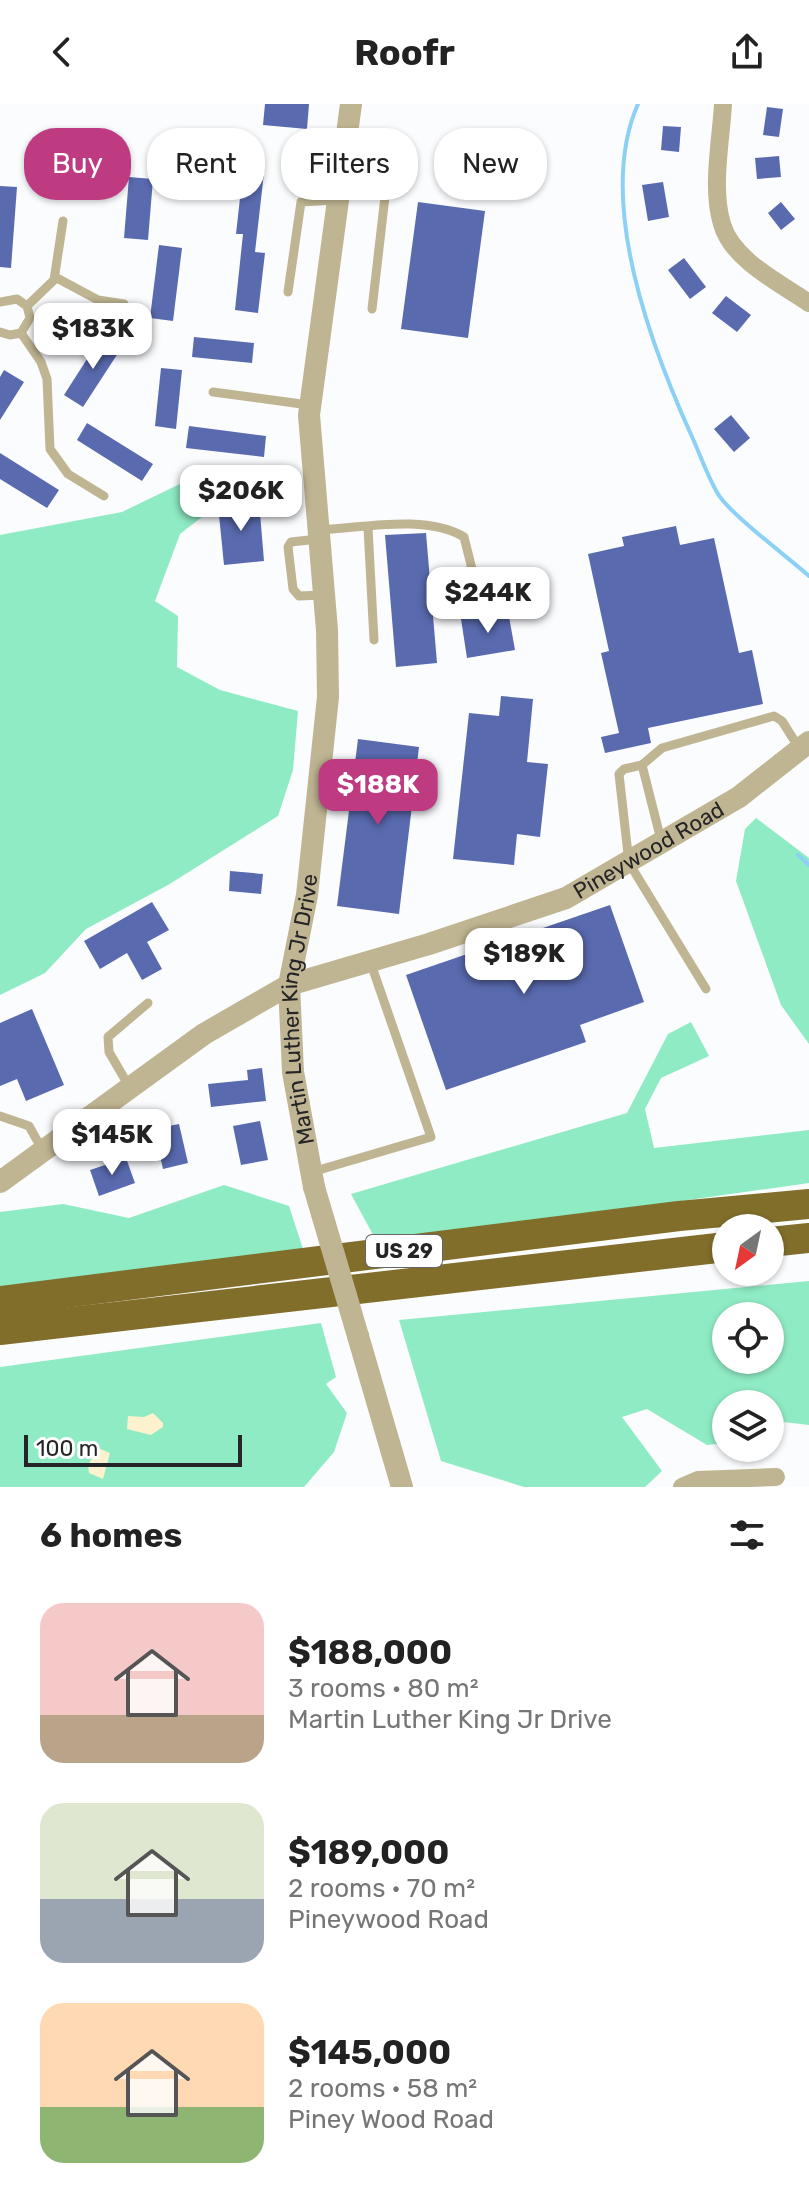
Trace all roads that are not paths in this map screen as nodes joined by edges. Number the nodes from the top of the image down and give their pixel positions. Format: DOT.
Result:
graph roads {
  1 [pos="351,104"];
  2 [pos="723,104"];
  3 [pos="347,128"];
  4 [pos="336,200"];
  5 [pos="385,200"];
  6 [pos="63,221"];
  7 [pos="55,277"];
  8 [pos="288,292"];
  9 [pos="0,302"];
  10 [pos="809,303"];
  11 [pos="124,304"];
  12 [pos="27,306"];
  13 [pos="372,309"];
  14 [pos="0,332"];
  15 [pos="21,333"];
  16 [pos="213,392"];
  17 [pos="310,406"];
  18 [pos="104,496"];
  19 [pos="368,528"];
  20 [pos="318,535"];
  21 [pos="476,585"];
  22 [pos="324,595"];
  23 [pos="374,640"];
  24 [pos="805,746"];
  25 [pos="642,765"];
  26 [pos="662,843"];
  27 [pos="629,863"];
  28 [pos="370,961"];
  29 [pos="289,985"];
  30 [pos="706,989"];
  31 [pos="148,1003"];
  32 [pos="130,1088"];
  33 [pos="0,1116"];
  34 [pos="43,1151"];
  35 [pos="313,1179"];
  36 [pos="0,1182"];
  37 [pos="809,1204"];
  38 [pos="809,1238"];
  39 [pos="784,1241"];
  40 [pos="712,1249"];
  41 [pos="0,1301"];
  42 [pos="0,1330"];
  43 [pos="776,1477"];
  44 [pos="402,1487"];
  45 [pos="682,1487"];
  1 -- 3 [label="street, Martin Luther King Jr Drive"];
  2 -- 10 [label="street"];
  4 -- 8 [label="lane"];
  4 -- 17 [label="street, Martin Luther King Jr Drive"];
  5 -- 13 [label="lane"];
  6 -- 7 [label="lane"];
  7 -- 11 [label="lane"];
  7 -- 12 [label="lane"];
  9 -- 12 [label="lane"];
  12 -- 15 [label="lane"];
  14 -- 15 [label="lane"];
  15 -- 18 [label="lane"];
  16 -- 17 [label="lane"];
  17 -- 20 [label="street, Martin Luther King Jr Drive"];
  19 -- 20 [label="lane"];
  19 -- 21 [label="lane"];
  19 -- 23 [label="lane"];
  20 -- 22 [label="street, Martin Luther King Jr Drive"];
  20 -- 22 [label="lane"];
  22 -- 29 [label="street, Martin Luther King Jr Drive"];
  24 -- 25 [label="lane"];
  24 -- 26 [label="street, Pineywood Road"];
  25 -- 26 [label="lane"];
  25 -- 27 [label="lane"];
  26 -- 27 [label="street, Pineywood Road"];
  27 -- 28 [label="street, Pineywood Road"];
  27 -- 30 [label="lane"];
  28 -- 29 [label="street, Pineywood Road"];
  28 -- 35 [label="lane"];
  29 -- 32 [label="street, Pineywood Road"];
  29 -- 35 [label="street, Martin Luther King Jr Drive"];
  31 -- 32 [label="lane"];
  32 -- 34 [label="street, Pineywood Road"];
  33 -- 34 [label="lane"];
  34 -- 36 [label="street, Pineywood Road"];
  35 -- 44 [label="street, Martin Luther King Jr Drive, bridge"];
  37 -- 41 [label="highway, US 29"];
  38 -- 39 [label="highway"];
  40 -- 42 [label="highway, US 29"];
  43 -- 45 [label="street"];
}
